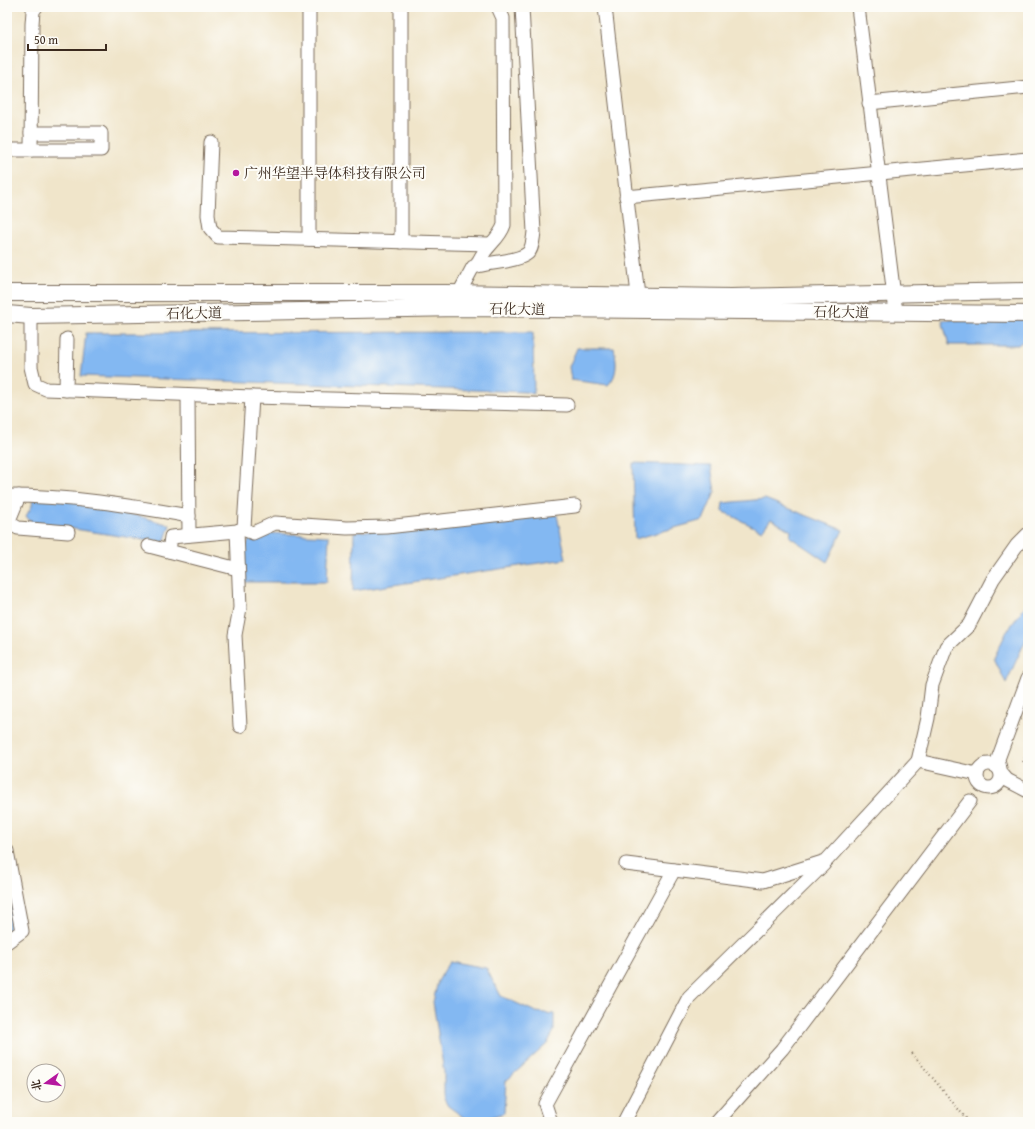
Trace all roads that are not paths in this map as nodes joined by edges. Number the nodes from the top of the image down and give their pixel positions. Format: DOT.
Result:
graph roads {
  1 [pos="36,7"];
  2 [pos="309,7"];
  3 [pos="400,7"];
  4 [pos="498,7"];
  5 [pos="522,7"];
  6 [pos="605,7"];
  7 [pos="858,7"];
  8 [pos="1028,87"];
  9 [pos="870,103"];
  10 [pos="31,133"];
  11 [pos="211,142"];
  12 [pos="7,150"];
  13 [pos="30,150"];
  14 [pos="1028,159"];
  15 [pos="878,173"];
  16 [pos="626,197"];
  17 [pos="309,239"];
  18 [pos="402,242"];
  19 [pos="489,244"];
  20 [pos="477,266"];
  21 [pos="1028,291"];
  22 [pos="7,293"];
  23 [pos="893,294"];
  24 [pos="638,295"];
  25 [pos="458,300"];
  26 [pos="896,312"];
  27 [pos="7,314"];
  28 [pos="1028,314"];
  29 [pos="31,316"];
  30 [pos="67,339"];
  31 [pos="66,390"];
  32 [pos="188,395"];
  33 [pos="252,397"];
  34 [pos="567,405"];
  35 [pos="13,496"];
  36 [pos="575,506"];
  37 [pos="189,516"];
  38 [pos="240,529"];
  39 [pos="68,532"];
  40 [pos="1028,534"];
  41 [pos="190,535"];
  42 [pos="149,546"];
  43 [pos="169,551"];
  44 [pos="238,569"];
  45 [pos="1028,678"];
  46 [pos="240,726"];
  47 [pos="1000,750"];
  48 [pos="918,761"];
  49 [pos="979,772"];
  50 [pos="1001,773"];
  51 [pos="1014,784"];
  52 [pos="992,788"];
  53 [pos="1028,792"];
  54 [pos="970,801"];
  55 [pos="7,851"];
  56 [pos="826,861"];
  57 [pos="626,864"];
  58 [pos="674,870"];
  59 [pos="7,942"];
  60 [pos="551,1122"];
  61 [pos="624,1122"];
  62 [pos="717,1122"];
  1 -- 10 [label="street"];
  2 -- 17 [label="street"];
  3 -- 18 [label="street"];
  4 -- 19 [label="street"];
  5 -- 20 [label="street"];
  6 -- 16 [label="street"];
  7 -- 9 [label="street"];
  8 -- 9 [label="street"];
  9 -- 15 [label="street"];
  10 -- 13 [label="street"];
  10 -- 13 [label="street"];
  11 -- 17 [label="street"];
  12 -- 13 [label="street"];
  14 -- 15 [label="street"];
  15 -- 16 [label="street"];
  15 -- 23 [label="street"];
  16 -- 24 [label="street"];
  17 -- 18 [label="street"];
  18 -- 19 [label="street"];
  19 -- 20 [label="street"];
  20 -- 25 [label="street"];
  21 -- 23 [label="main road, 石化大道"];
  22 -- 25 [label="main road, 石化大道"];
  23 -- 24 [label="main road, 石化大道"];
  23 -- 26 [label="street"];
  24 -- 25 [label="main road, 石化大道"];
  25 -- 26 [label="main road, 石化大道"];
  25 -- 29 [label="main road, 石化大道"];
  26 -- 28 [label="main road, 石化大道"];
  27 -- 29 [label="main road, 石化大道"];
  29 -- 31 [label="street"];
  30 -- 31 [label="street"];
  31 -- 32 [label="street"];
  32 -- 33 [label="street"];
  32 -- 37 [label="street"];
  33 -- 34 [label="street"];
  33 -- 38 [label="street"];
  35 -- 37 [label="street"];
  35 -- 39 [label="street"];
  36 -- 38 [label="street"];
  37 -- 41 [label="street"];
  38 -- 41 [label="street"];
  38 -- 44 [label="street"];
  40 -- 48 [label="street"];
  41 -- 43 [label="street"];
  42 -- 43 [label="street"];
  43 -- 44 [label="street"];
  44 -- 46 [label="street"];
  45 -- 47 [label="street"];
  47 -- 49 [label="street"];
  47 -- 50 [label="street"];
  48 -- 49 [label="street"];
  48 -- 56 [label="street"];
  49 -- 50 [label="street"];
  49 -- 52 [label="street"];
  49 -- 54 [label="street"];
  50 -- 51 [label="street"];
  50 -- 52 [label="street"];
  51 -- 52 [label="street"];
  51 -- 53 [label="street"];
  52 -- 54 [label="street"];
  54 -- 62 [label="street"];
  55 -- 59 [label="street"];
  56 -- 58 [label="street"];
  56 -- 61 [label="street"];
  57 -- 58 [label="street"];
  58 -- 60 [label="street"];
}
